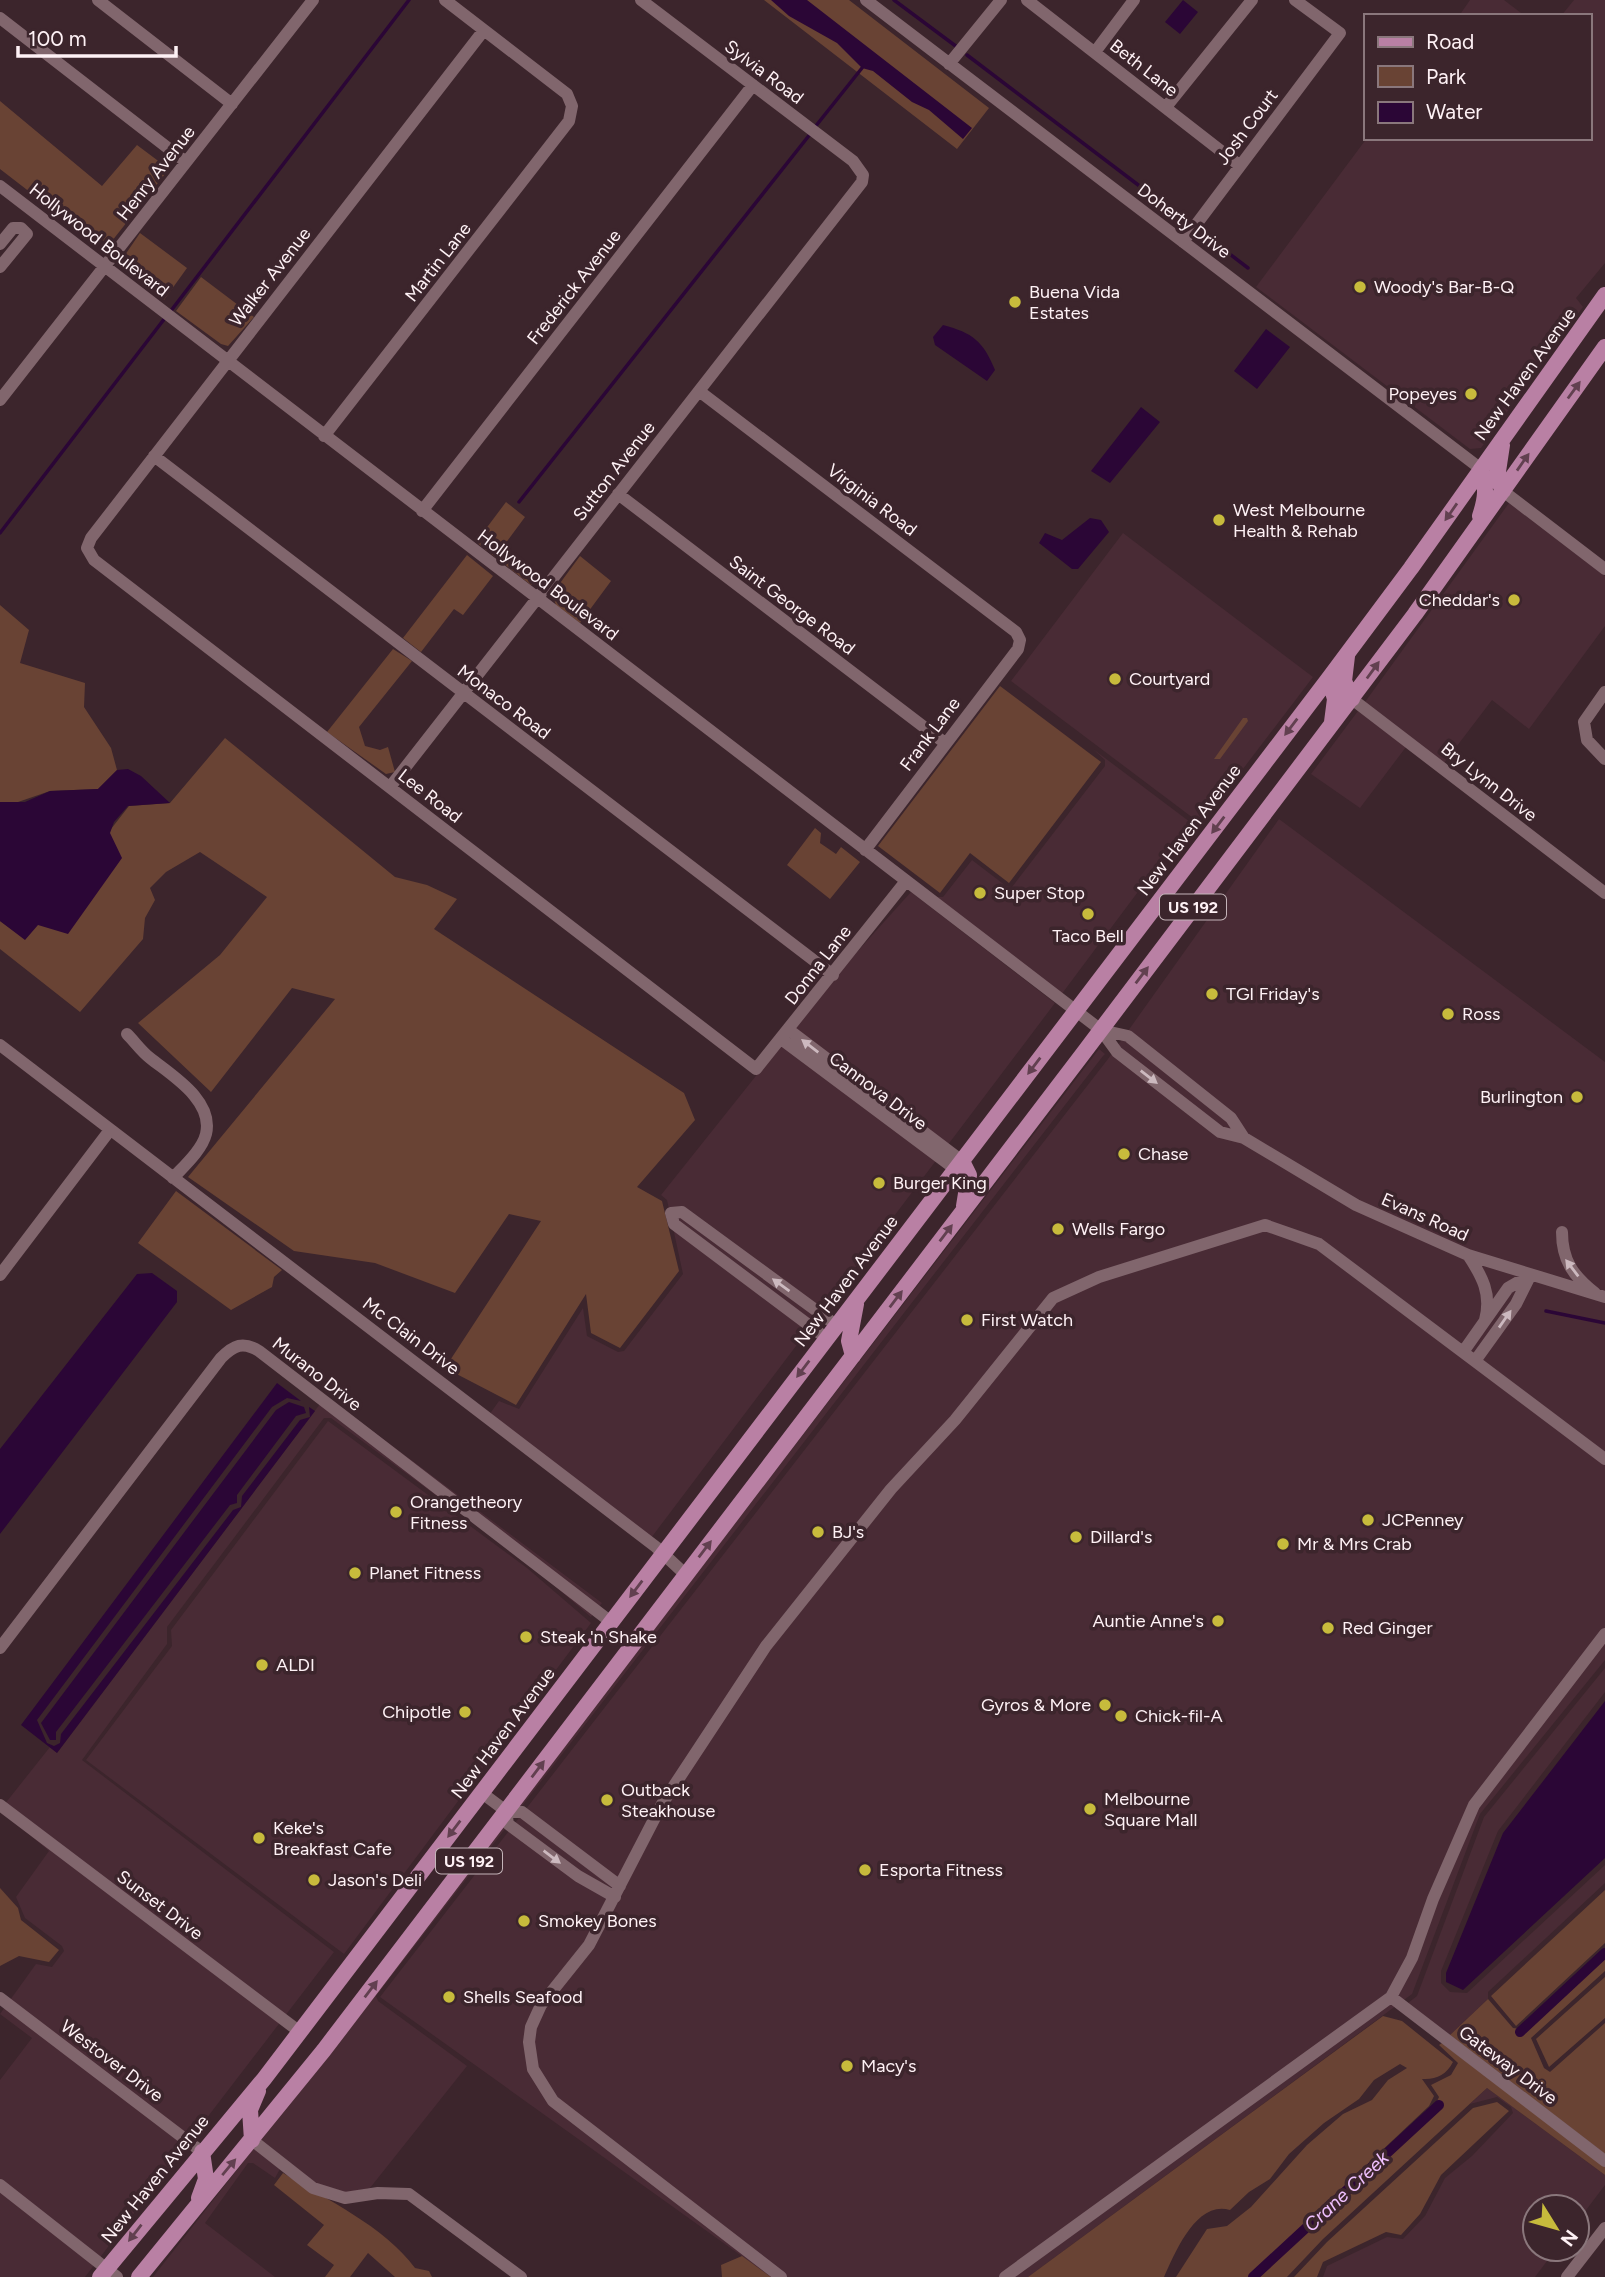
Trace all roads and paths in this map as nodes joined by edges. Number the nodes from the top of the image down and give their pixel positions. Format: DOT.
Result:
graph roads {
  1 [pos="98,0"];
  2 [pos="313,0"];
  3 [pos="445,0"];
  4 [pos="641,0"];
  5 [pos="866,0"];
  6 [pos="1001,0"];
  7 [pos="1027,0"];
  8 [pos="1134,0"];
  9 [pos="1252,0"];
  10 [pos="1295,0"];
  11 [pos="0,18"];
  12 [pos="484,30"];
  13 [pos="1095,52"];
  14 [pos="950,64"];
  15 [pos="753,85"];
  16 [pos="232,104"];
  17 [pos="1166,107"];
  18 [pos="186,162"];
  19 [pos="1239,165"];
  20 [pos="863,175"];
  21 [pos="0,186"];
  22 [pos="1183,242"];
  23 [pos="0,244"];
  24 [pos="0,267"];
  25 [pos="104,267"];
  26 [pos="1604,303"];
  27 [pos="1605,347"];
  28 [pos="227,360"];
  29 [pos="699,391"];
  30 [pos="0,400"];
  31 [pos="324,436"];
  32 [pos="1504,436"];
  33 [pos="155,456"];
  34 [pos="1481,469"];
  35 [pos="1503,491"];
  36 [pos="618,494"];
  37 [pos="422,511"];
  38 [pos="1475,531"];
  39 [pos="87,548"];
  40 [pos="1605,569"];
  41 [pos="537,599"];
  42 [pos="1020,639"];
  43 [pos="1348,653"];
  44 [pos="1329,678"];
  45 [pos="1605,692"];
  46 [pos="463,693"];
  47 [pos="1352,699"];
  48 [pos="1332,724"];
  49 [pos="945,743"];
  50 [pos="1605,759"];
  51 [pos="390,787"];
  52 [pos="865,850"];
  53 [pos="906,881"];
  54 [pos="1605,893"];
  55 [pos="832,975"];
  56 [pos="1075,1012"];
  57 [pos="1101,1030"];
  58 [pos="128,1034"];
  59 [pos="785,1034"];
  60 [pos="0,1045"];
  61 [pos="756,1069"];
  62 [pos="110,1130"];
  63 [pos="1244,1138"];
  64 [pos="959,1165"];
  65 [pos="173,1178"];
  66 [pos="962,1212"];
  67 [pos="1562,1232"];
  68 [pos="1468,1255"];
  69 [pos="0,1275"];
  70 [pos="1530,1275"];
  71 [pos="859,1295"];
  72 [pos="1601,1296"];
  73 [pos="1483,1323"];
  74 [pos="831,1332"];
  75 [pos="1463,1352"];
  76 [pos="853,1356"];
  77 [pos="1475,1361"];
  78 [pos="836,1378"];
  79 [pos="1605,1460"];
  80 [pos="663,1553"];
  81 [pos="686,1575"];
  82 [pos="611,1622"];
  83 [pos="1605,1634"];
  84 [pos="2,1641"];
  85 [pos="482,1793"];
  86 [pos="0,1805"];
  87 [pos="506,1811"];
  88 [pos="617,1892"];
  89 [pos="1391,1997"];
  90 [pos="0,1998"];
  91 [pos="300,2032"];
  92 [pos="264,2079"];
  93 [pos="252,2140"];
  94 [pos="202,2152"];
  95 [pos="1605,2161"];
  96 [pos="0,2185"];
  97 [pos="196,2207"];
  98 [pos="1605,2228"];
  99 [pos="108,2274"];
  100 [pos="139,2277"];
  101 [pos="521,2277"];
  102 [pos="781,2277"];
  103 [pos="1005,2277"];
  104 [pos="1567,2277"];
  1 -- 16 [label="street"];
  2 -- 16 [label="street, Henry Avenue"];
  3 -- 12 [label="street"];
  4 -- 15 [label="street, Sylvia Road"];
  5 -- 14 [label="street, Doherty Drive"];
  6 -- 14 [label="street"];
  7 -- 13 [label="street, Beth Lane"];
  8 -- 13 [label="street"];
  9 -- 17 [label="street"];
  10 -- 19 [label="street, Josh Court"];
  11 -- 18 [label="street"];
  12 -- 28 [label="street, Walker Avenue"];
  12 -- 31 [label="street, Martin Lane"];
  13 -- 17 [label="street, Beth Lane"];
  14 -- 22 [label="street, Doherty Drive"];
  15 -- 20 [label="street, Sylvia Road"];
  15 -- 37 [label="street, Frederick Avenue"];
  16 -- 18 [label="street, Henry Avenue"];
  17 -- 19 [label="street, Beth Lane"];
  18 -- 25 [label="street, Henry Avenue"];
  19 -- 22 [label="street, Josh Court"];
  20 -- 29 [label="street, Sutton Avenue"];
  21 -- 25 [label="street, Hollywood Boulevard"];
  22 -- 34 [label="street, Doherty Drive"];
  23 -- 24 [label="street"];
  25 -- 28 [label="street, Hollywood Boulevard"];
  25 -- 30 [label="street, Henry Avenue"];
  26 -- 32 [label="main road, New Haven Avenue / US 192"];
  35 -- 27 [label="main road, US 192, one-way"];
  28 -- 31 [label="street, Hollywood Boulevard"];
  28 -- 33 [label="street, Walker Avenue"];
  29 -- 36 [label="street, Sutton Avenue"];
  29 -- 42 [label="street, Virginia Road"];
  31 -- 37 [label="street, Hollywood Boulevard"];
  32 -- 34 [label="main road, New Haven Avenue / US 192"];
  32 -- 35 [label="main road"];
  33 -- 39 [label="street, Walker Avenue"];
  33 -- 46 [label="street, Monaco Road"];
  34 -- 38 [label="main road"];
  34 -- 43 [label="main road, New Haven Avenue / US 192, one-way"];
  35 -- 38 [label="main road, US 192"];
  35 -- 40 [label="street"];
  36 -- 41 [label="street, Sutton Avenue"];
  36 -- 49 [label="street, Saint George Road"];
  37 -- 41 [label="street, Hollywood Boulevard"];
  47 -- 38 [label="main road, US 192, one-way"];
  39 -- 51 [label="street, Lee Road"];
  41 -- 46 [label="street, Sutton Avenue"];
  41 -- 52 [label="street, Hollywood Boulevard"];
  42 -- 49 [label="street, Frank Lane"];
  43 -- 44 [label="main road, New Haven Avenue / US 192"];
  43 -- 47 [label="main road"];
  44 -- 48 [label="main road"];
  44 -- 56 [label="main road, New Haven Avenue / US 192, one-way"];
  45 -- 50 [label="street"];
  46 -- 51 [label="street, Sutton Avenue"];
  46 -- 55 [label="street, Monaco Road"];
  47 -- 48 [label="main road, US 192"];
  47 -- 54 [label="street, Bry Lynn Drive"];
  57 -- 48 [label="main road, US 192, one-way"];
  49 -- 52 [label="street, Frank Lane"];
  51 -- 61 [label="street, Lee Road"];
  52 -- 53 [label="street, Hollywood Boulevard"];
  53 -- 55 [label="street, Donna Lane"];
  53 -- 56 [label="street, Hollywood Boulevard"];
  55 -- 59 [label="street, Donna Lane"];
  56 -- 57 [label="street, Evans Road"];
  56 -- 64 [label="main road, New Haven Avenue / US 192, one-way"];
  57 -- 63 [label="street, Evans Road, one-way"];
  57 -- 63 [label="street, Evans Road"];
  57 -- 66 [label="main road, US 192"];
  58 -- 65 [label="street"];
  59 -- 61 [label="street, Donna Lane"];
  59 -- 64 [label="street, Cannova Drive"];
  60 -- 62 [label="street, Mc Clain Drive"];
  62 -- 65 [label="street, Mc Clain Drive"];
  62 -- 69 [label="street"];
  63 -- 68 [label="street, Evans Road"];
  64 -- 66 [label="main road"];
  64 -- 71 [label="main road, New Haven Avenue / US 192"];
  65 -- 80 [label="street, Mc Clain Drive"];
  76 -- 66 [label="main road, US 192, one-way"];
  72 -- 67 [label="street, one-way"];
  68 -- 70 [label="street, Evans Road"];
  68 -- 73 [label="street"];
  70 -- 72 [label="street, Evans Road"];
  70 -- 73 [label="street"];
  77 -- 70 [label="street, one-way"];
  71 -- 74 [label="main road, New Haven Avenue / US 192"];
  71 -- 76 [label="main road"];
  73 -- 75 [label="street"];
  74 -- 74 [label="street, one-way"];
  74 -- 78 [label="main road"];
  74 -- 80 [label="main road, New Haven Avenue / US 192, one-way"];
  75 -- 77 [label="street"];
  75 -- 88 [label="street"];
  76 -- 78 [label="main road, US 192"];
  77 -- 79 [label="street"];
  81 -- 78 [label="main road, US 192, one-way"];
  80 -- 81 [label="street, Mc Clain Drive"];
  80 -- 82 [label="main road, New Haven Avenue / US 192, one-way"];
  87 -- 81 [label="main road, US 192, one-way"];
  82 -- 84 [label="street, Murano Drive"];
  82 -- 85 [label="main road, New Haven Avenue / US 192"];
  83 -- 89 [label="street"];
  85 -- 87 [label="street"];
  85 -- 91 [label="main road, New Haven Avenue / US 192, one-way"];
  86 -- 91 [label="street, Sunset Drive"];
  87 -- 88 [label="street"];
  93 -- 87 [label="main road, US 192, one-way"];
  88 -- 102 [label="street"];
  89 -- 95 [label="street, Gateway Drive"];
  89 -- 103 [label="street"];
  90 -- 94 [label="street, Westover Drive"];
  91 -- 92 [label="main road, New Haven Avenue / US 192"];
  92 -- 93 [label="main road"];
  92 -- 94 [label="main road, New Haven Avenue / US 192"];
  97 -- 93 [label="main road, US 192, one-way"];
  93 -- 101 [label="street"];
  94 -- 97 [label="main road"];
  94 -- 99 [label="main road, New Haven Avenue / US 192, one-way"];
  96 -- 99 [label="street"];
  97 -- 100 [label="main road, US 192"];
  98 -- 104 [label="street"];
}
